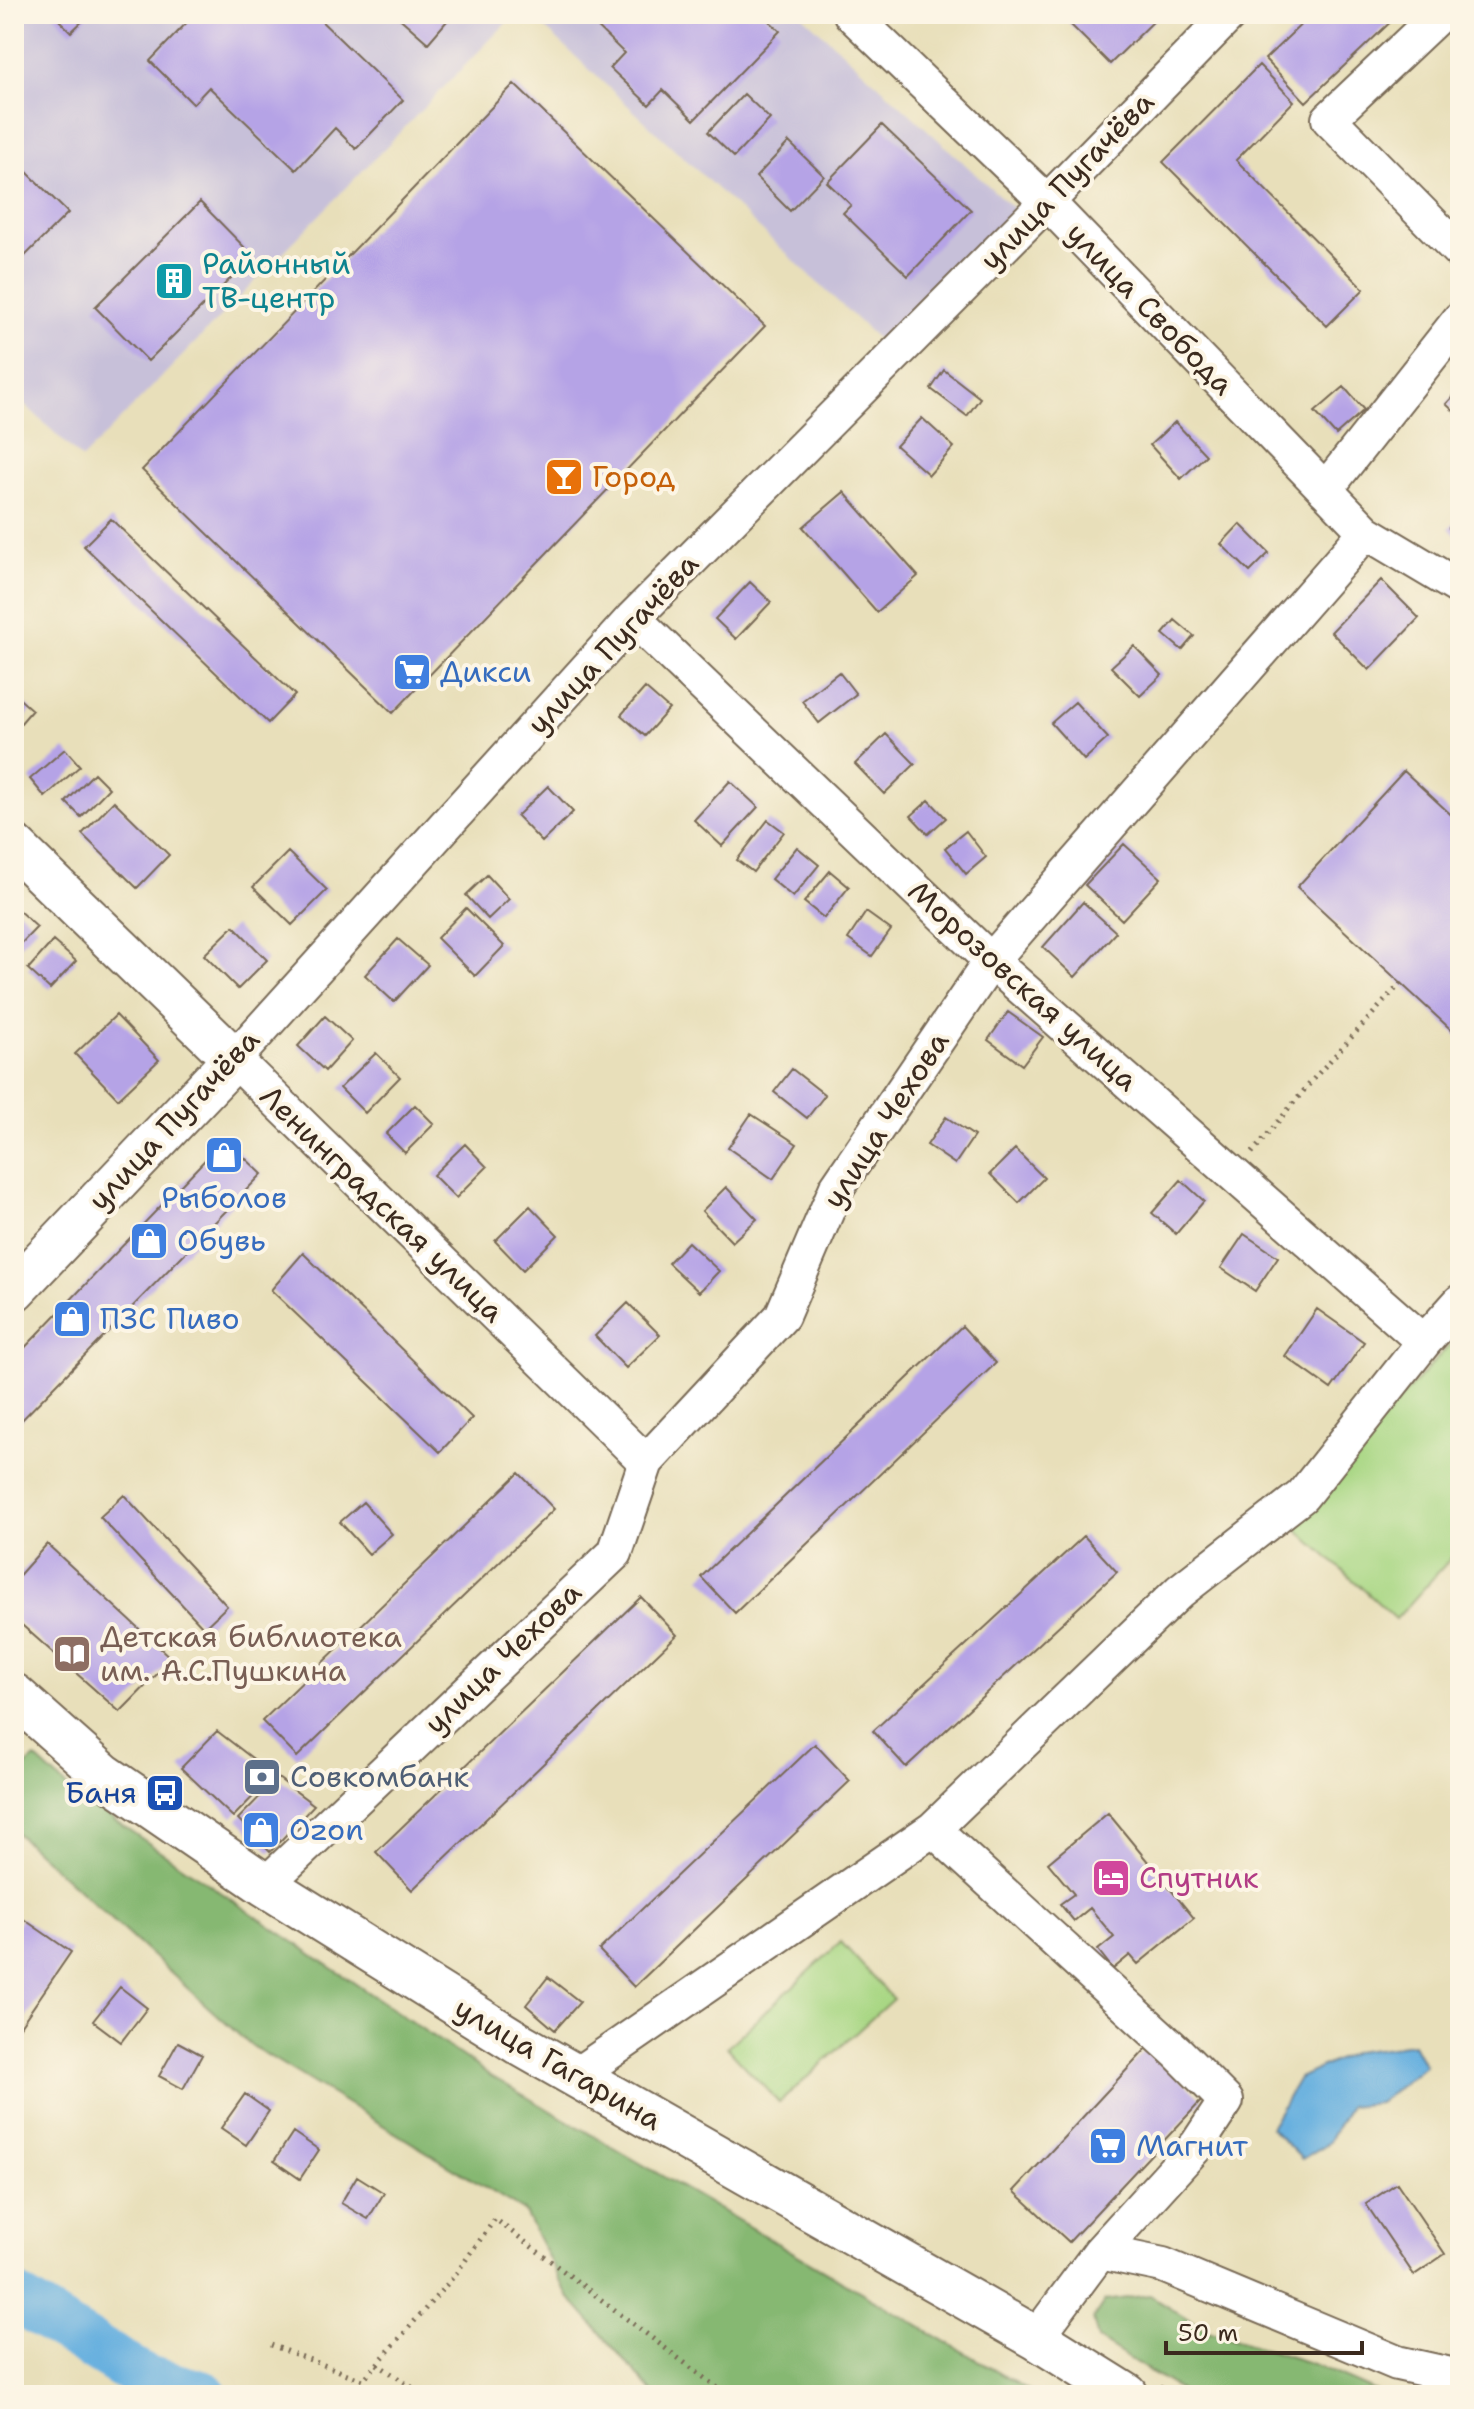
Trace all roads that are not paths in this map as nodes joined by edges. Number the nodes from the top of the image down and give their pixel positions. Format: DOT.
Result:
graph roads {
  1 [pos="851,14"];
  2 [pos="1230,14"];
  3 [pos="1440,14"];
  4 [pos="1047,202"];
  5 [pos="1460,252"];
  6 [pos="1460,319"];
  7 [pos="1325,490"];
  8 [pos="1366,532"];
  9 [pos="1460,588"];
  10 [pos="633,618"];
  11 [pos="14,846"];
  12 [pos="991,961"];
  13 [pos="234,1059"];
  14 [pos="14,1290"];
  15 [pos="1460,1302"];
  16 [pos="1424,1342"];
  17 [pos="646,1462"];
  18 [pos="14,1695"];
  19 [pos="933,1829"];
  20 [pos="265,1885"];
  21 [pos="575,2076"];
  22 [pos="1100,2252"];
  23 [pos="1036,2338"];
  24 [pos="1460,2377"];
  25 [pos="1127,2395"];
  1 -- 4 [label="street, улица Свобода"];
  2 -- 4 [label="street, улица Пугачёва"];
  3 -- 5 [label="street"];
  4 -- 7 [label="street, улица Свобода"];
  4 -- 10 [label="street, улица Пугачёва"];
  6 -- 7 [label="street"];
  7 -- 8 [label="street, улица Свобода"];
  8 -- 9 [label="street, улица Свобода"];
  8 -- 12 [label="street, улица Чехова"];
  10 -- 12 [label="street, Морозовская улица"];
  10 -- 13 [label="street, улица Пугачёва"];
  11 -- 13 [label="main road, Ленинградская улица"];
  12 -- 16 [label="street, Морозовская улица"];
  12 -- 17 [label="street, улица Чехова"];
  13 -- 14 [label="main road, улица Пугачёва"];
  13 -- 17 [label="street, Ленинградская улица"];
  15 -- 16 [label="street"];
  16 -- 19 [label="street"];
  17 -- 20 [label="street, улица Чехова"];
  18 -- 20 [label="main road, улица Гагарина"];
  19 -- 21 [label="street"];
  19 -- 22 [label="street"];
  20 -- 21 [label="main road, улица Гагарина"];
  21 -- 23 [label="main road, улица Гагарина"];
  22 -- 23 [label="street"];
  22 -- 24 [label="street"];
  23 -- 25 [label="main road, улица Гагарина"];
}
